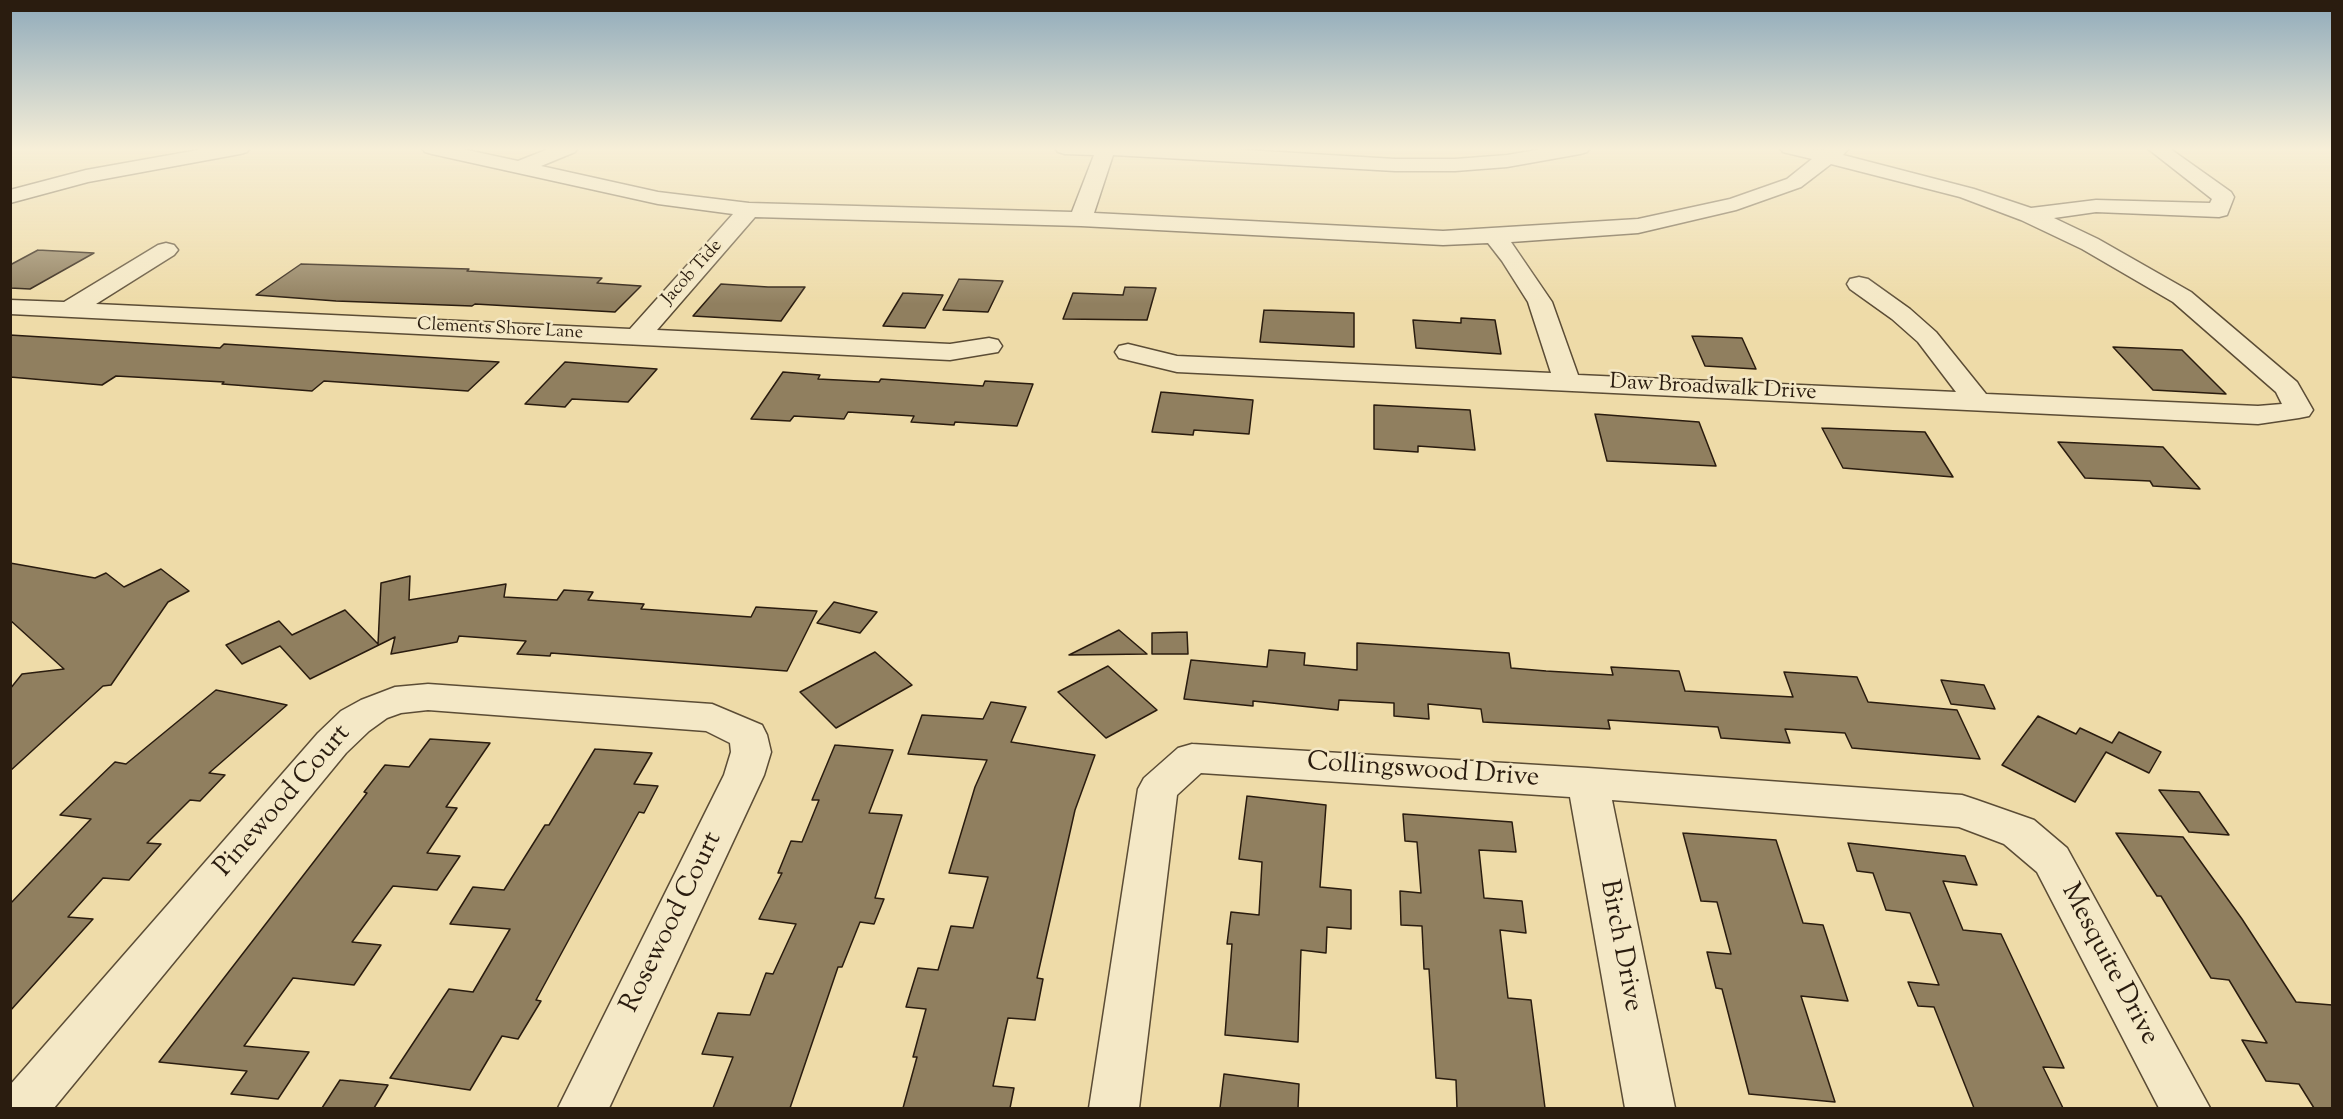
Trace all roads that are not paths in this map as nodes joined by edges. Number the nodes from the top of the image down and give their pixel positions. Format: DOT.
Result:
graph roads {
  1 [pos="675,200"];
  2 [pos="1088,200"];
  3 [pos="1746,200"];
  4 [pos="1985,200"];
  5 [pos="2222,200"];
  6 [pos="749,210"];
  7 [pos="2029,216"];
  8 [pos="1081,219"];
  9 [pos="1494,237"];
  10 [pos="166,250"];
  11 [pos="1859,284"];
  12 [pos="10,307"];
  13 [pos="68,309"];
  14 [pos="637,337"];
  15 [pos="989,346"];
  16 [pos="1128,352"];
  17 [pos="1567,382"];
  18 [pos="1977,401"];
  19 [pos="748,735"];
  20 [pos="1588,783"];
  21 [pos="2019,831"];
  22 [pos="23,1108"];
  23 [pos="583,1108"];
  24 [pos="1114,1108"];
  25 [pos="1650,1108"];
  26 [pos="2185,1108"];
  1 -- 6 [label="street"];
  2 -- 8 [label="street"];
  3 -- 9 [label="street"];
  4 -- 7 [label="street"];
  5 -- 7 [label="street"];
  6 -- 8 [label="street"];
  6 -- 14 [label="street, Jacob Tide"];
  7 -- 18 [label="street, Daw Broadwalk Drive"];
  8 -- 9 [label="street"];
  9 -- 17 [label="street"];
  10 -- 13 [label="street"];
  11 -- 18 [label="street"];
  12 -- 13 [label="street, Clements Shore Lane"];
  13 -- 14 [label="street, Clements Shore Lane"];
  14 -- 15 [label="street, Clements Shore Lane"];
  16 -- 17 [label="street, Daw Broadwalk Drive"];
  17 -- 18 [label="street, Daw Broadwalk Drive"];
  19 -- 22 [label="street, Pinewood Court"];
  19 -- 23 [label="street, Rosewood Court"];
  20 -- 21 [label="street, Collingswood Drive"];
  20 -- 24 [label="street, Collingswood Drive"];
  20 -- 25 [label="street, Birch Drive"];
  21 -- 26 [label="street, Mesquite Drive"];
}
